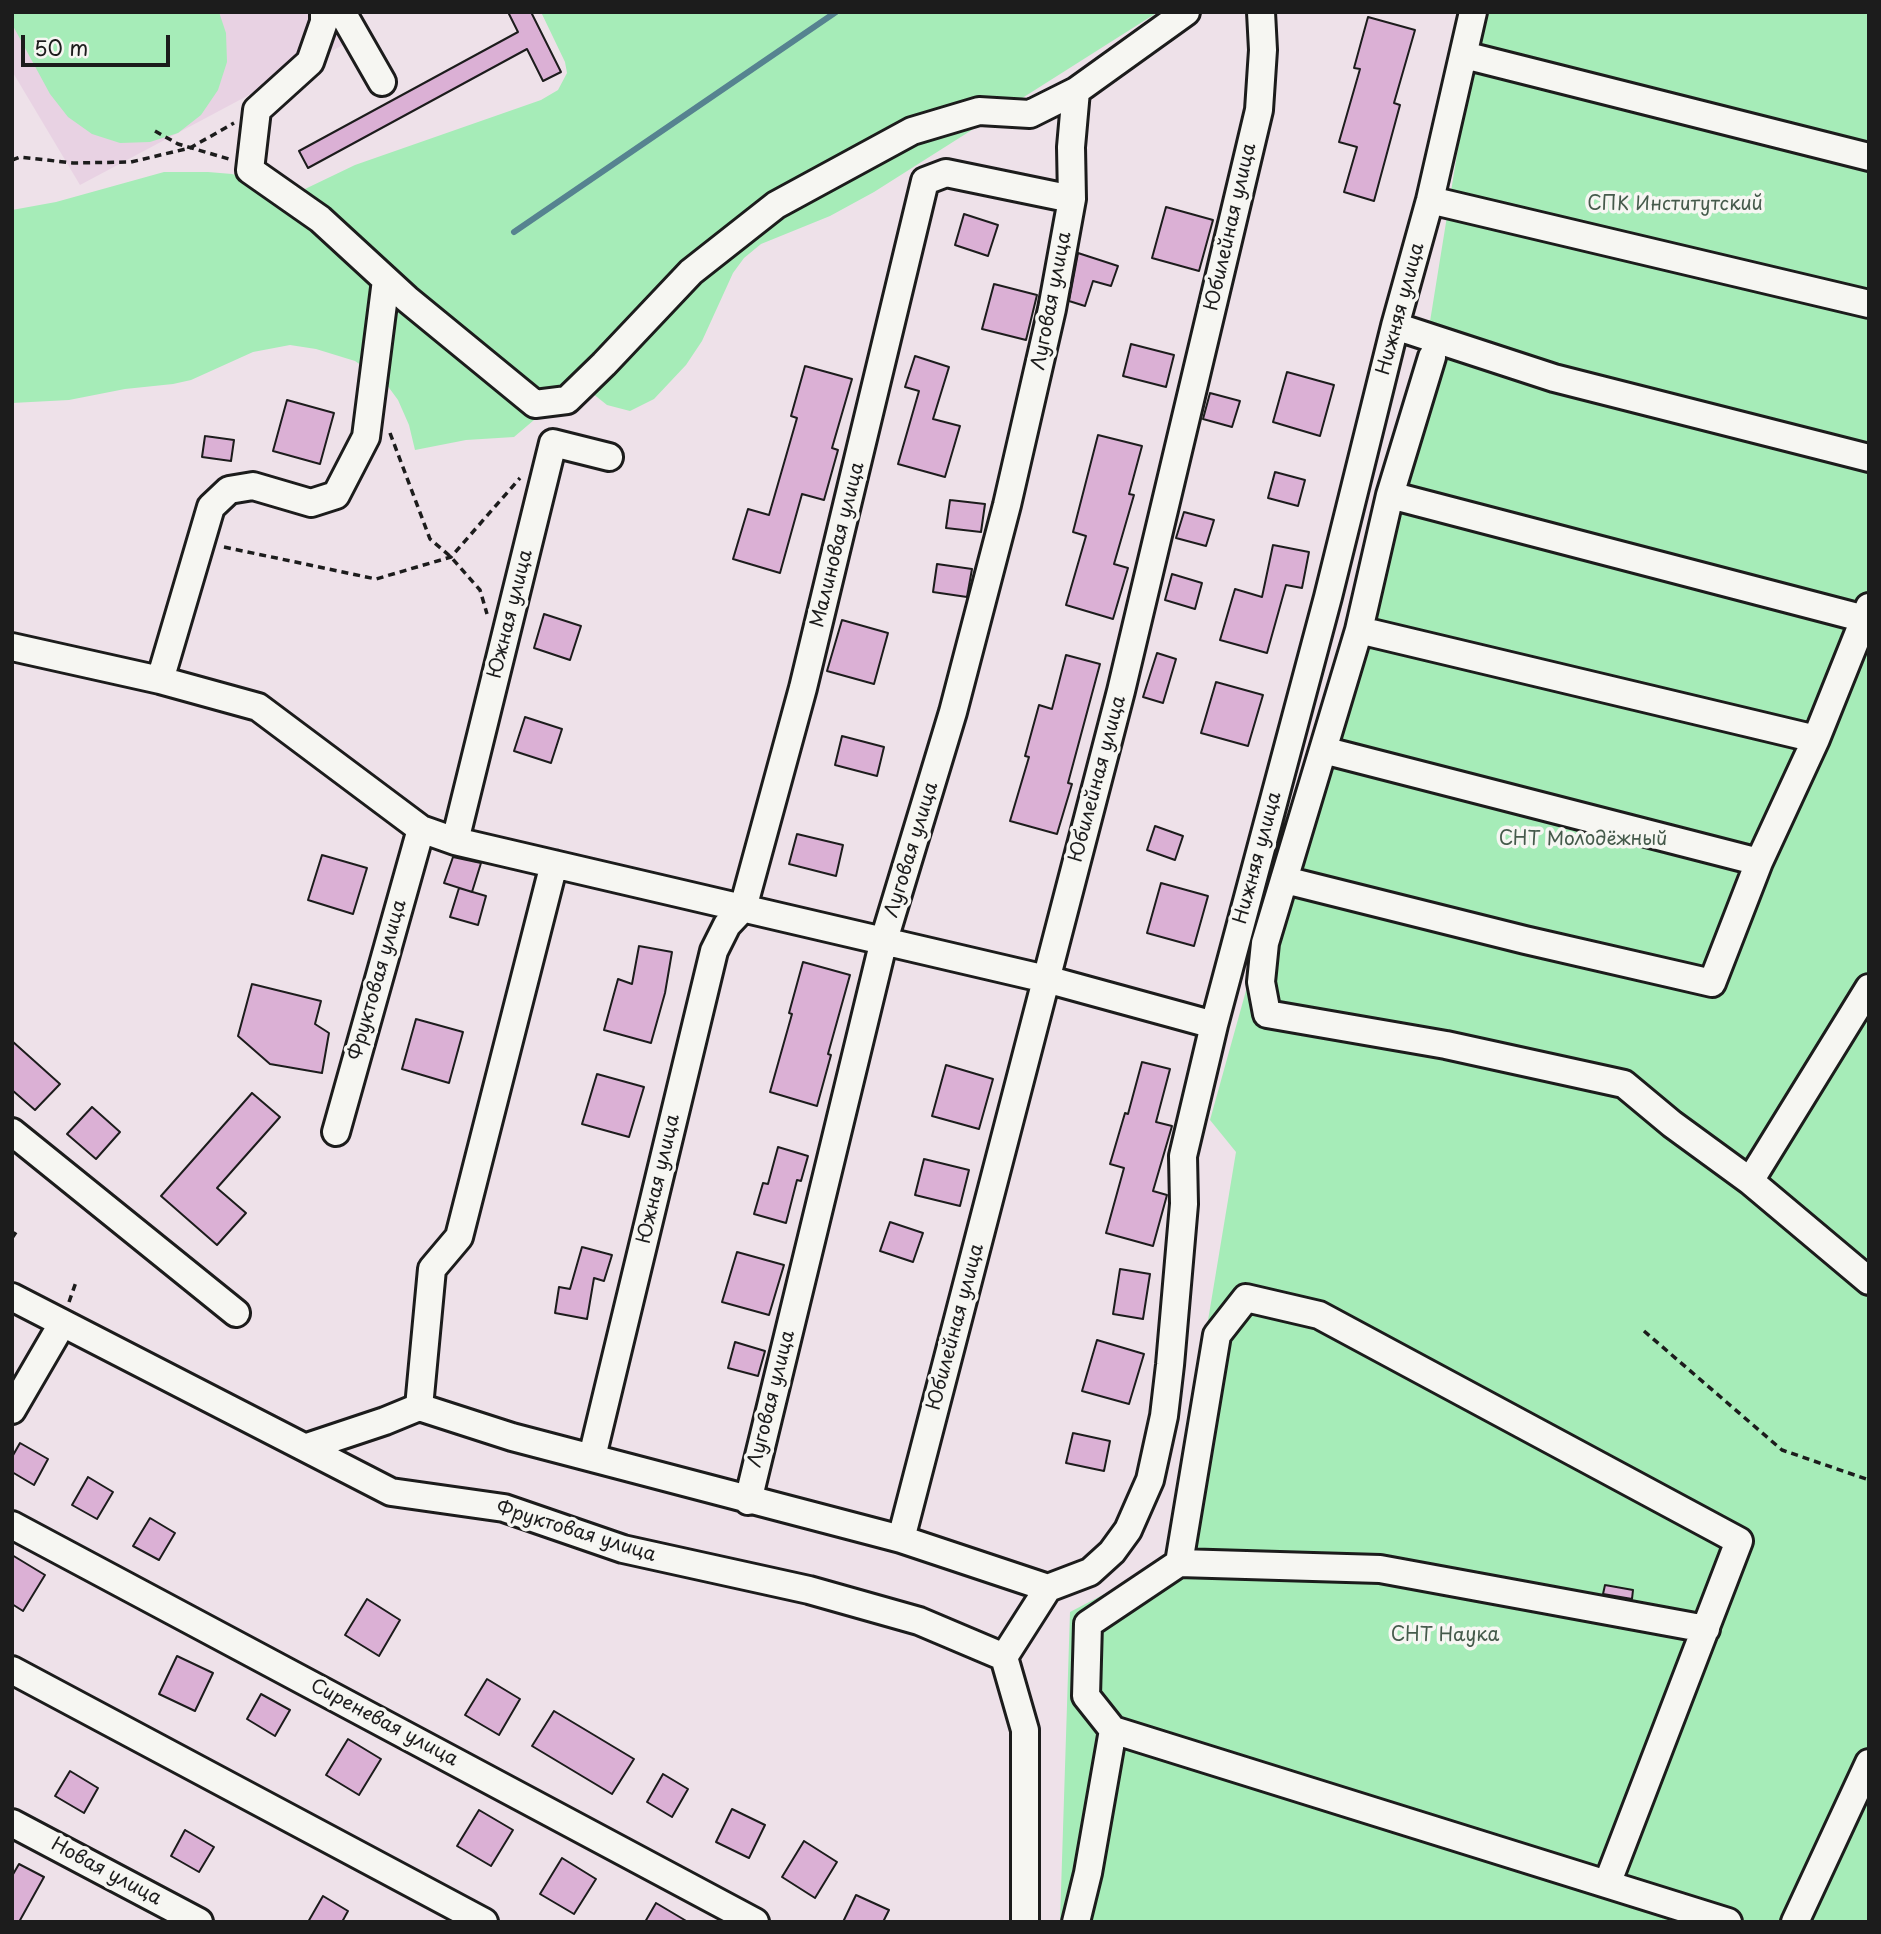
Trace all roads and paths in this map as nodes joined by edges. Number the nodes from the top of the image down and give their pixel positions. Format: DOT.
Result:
graph roads {
  1 [pos="324,12"];
  2 [pos="342,12"];
  3 [pos="1186,12"];
  4 [pos="1261,12"];
  5 [pos="1474,12"];
  6 [pos="1464,55"];
  7 [pos="382,82"];
  8 [pos="1076,91"];
  9 [pos="257,110"];
  10 [pos="155,131"];
  11 [pos="190,148"];
  12 [pos="1869,157"];
  13 [pos="12,160"];
  14 [pos="250,170"];
  15 [pos="1072,199"];
  16 [pos="1430,200"];
  17 [pos="386,280"];
  18 [pos="1869,304"];
  19 [pos="1395,326"];
  20 [pos="1432,356"];
  21 [pos="387,426"];
  22 [pos="609,457"];
  23 [pos="1869,458"];
  24 [pos="527,471"];
  25 [pos="1390,495"];
  26 [pos="201,542"];
  27 [pos="450,557"];
  28 [pos="1867,615"];
  29 [pos="489,618"];
  30 [pos="1359,630"];
  31 [pos="12,647"];
  32 [pos="160,680"];
  33 [pos="1816,739"];
  34 [pos="1323,750"];
  35 [pos="421,829"];
  36 [pos="455,841"];
  37 [pos="1759,862"];
  38 [pos="554,864"];
  39 [pos="1285,880"];
  40 [pos="743,908"];
  41 [pos="884,940"];
  42 [pos="1046,979"];
  43 [pos="1869,988"];
  44 [pos="1214,1025"];
  45 [pos="12,1132"];
  46 [pos="336,1132"];
  47 [pos="1750,1181"];
  48 [pos="1869,1281"];
  49 [pos="12,1297"];
  50 [pos="236,1313"];
  51 [pos="62,1324"];
  52 [pos="1644,1331"];
  53 [pos="419,1407"];
  54 [pos="12,1410"];
  55 [pos="307,1447"];
  56 [pos="592,1457"];
  57 [pos="1869,1480"];
  58 [pos="748,1501"];
  59 [pos="12,1525"];
  60 [pos="901,1539"];
  61 [pos="1179,1563"];
  62 [pos="1048,1588"];
  63 [pos="1706,1629"];
  64 [pos="1004,1657"];
  65 [pos="12,1670"];
  66 [pos="1113,1730"];
  67 [pos="1869,1763"];
  68 [pos="12,1823"];
  69 [pos="1607,1884"];
  70 [pos="200,1922"];
  71 [pos="484,1922"];
  72 [pos="755,1922"];
  73 [pos="1025,1922"];
  74 [pos="1076,1922"];
  75 [pos="1728,1922"];
  76 [pos="1795,1922"];
  1 -- 9 [label="street"];
  2 -- 7 [label="street"];
  3 -- 8 [label="street"];
  4 -- 42 [label="street, Юбилейная улица"];
  5 -- 6 [label="street, Нижняя улица"];
  6 -- 12 [label="street"];
  6 -- 16 [label="street, Нижняя улица"];
  8 -- 15 [label="street, Луговая улица"];
  8 -- 17 [label="street"];
  9 -- 11 [label="path"];
  9 -- 14 [label="street"];
  10 -- 11 [label="path"];
  11 -- 13 [label="path"];
  11 -- 14 [label="path"];
  14 -- 17 [label="street"];
  15 -- 40 [label="street, Малиновая улица"];
  15 -- 41 [label="street, Луговая улица"];
  16 -- 18 [label="street"];
  16 -- 19 [label="street, Нижняя улица"];
  17 -- 26 [label="street"];
  19 -- 23 [label="street"];
  19 -- 44 [label="street, Нижняя улица"];
  20 -- 25 [label="street"];
  21 -- 27 [label="path"];
  22 -- 36 [label="street, Южная улица"];
  24 -- 27 [label="path"];
  25 -- 28 [label="street"];
  25 -- 30 [label="street"];
  26 -- 27 [label="path"];
  26 -- 32 [label="street"];
  27 -- 29 [label="path"];
  28 -- 33 [label="street"];
  30 -- 33 [label="street"];
  30 -- 34 [label="street"];
  31 -- 32 [label="street"];
  32 -- 35 [label="street"];
  33 -- 37 [label="street"];
  34 -- 37 [label="street"];
  34 -- 39 [label="street"];
  35 -- 36 [label="street"];
  35 -- 46 [label="street, Фруктовая улица"];
  36 -- 38 [label="street"];
  37 -- 39 [label="street"];
  38 -- 40 [label="street"];
  38 -- 53 [label="street"];
  39 -- 47 [label="street"];
  40 -- 41 [label="street"];
  40 -- 56 [label="street, Южная улица"];
  41 -- 42 [label="street"];
  41 -- 58 [label="street, Луговая улица"];
  42 -- 44 [label="street"];
  42 -- 60 [label="street, Юбилейная улица"];
  43 -- 47 [label="street"];
  44 -- 62 [label="street, Нижняя улица"];
  45 -- 50 [label="street"];
  47 -- 48 [label="street"];
  49 -- 51 [label="street, Фруктовая улица"];
  51 -- 54 [label="street"];
  51 -- 55 [label="street, Фруктовая улица"];
  52 -- 57 [label="path"];
  53 -- 55 [label="street"];
  53 -- 56 [label="street"];
  55 -- 64 [label="street, Фруктовая улица"];
  56 -- 58 [label="street"];
  58 -- 60 [label="street"];
  59 -- 72 [label="street, Сиреневая улица"];
  60 -- 62 [label="street"];
  61 -- 63 [label="street"];
  61 -- 63 [label="street"];
  61 -- 66 [label="street"];
  62 -- 64 [label="street"];
  63 -- 69 [label="street"];
  64 -- 73 [label="street"];
  65 -- 71 [label="street"];
  66 -- 69 [label="street"];
  66 -- 74 [label="street"];
  67 -- 76 [label="street"];
  68 -- 70 [label="street, Новая улица"];
  69 -- 75 [label="street"];
}
